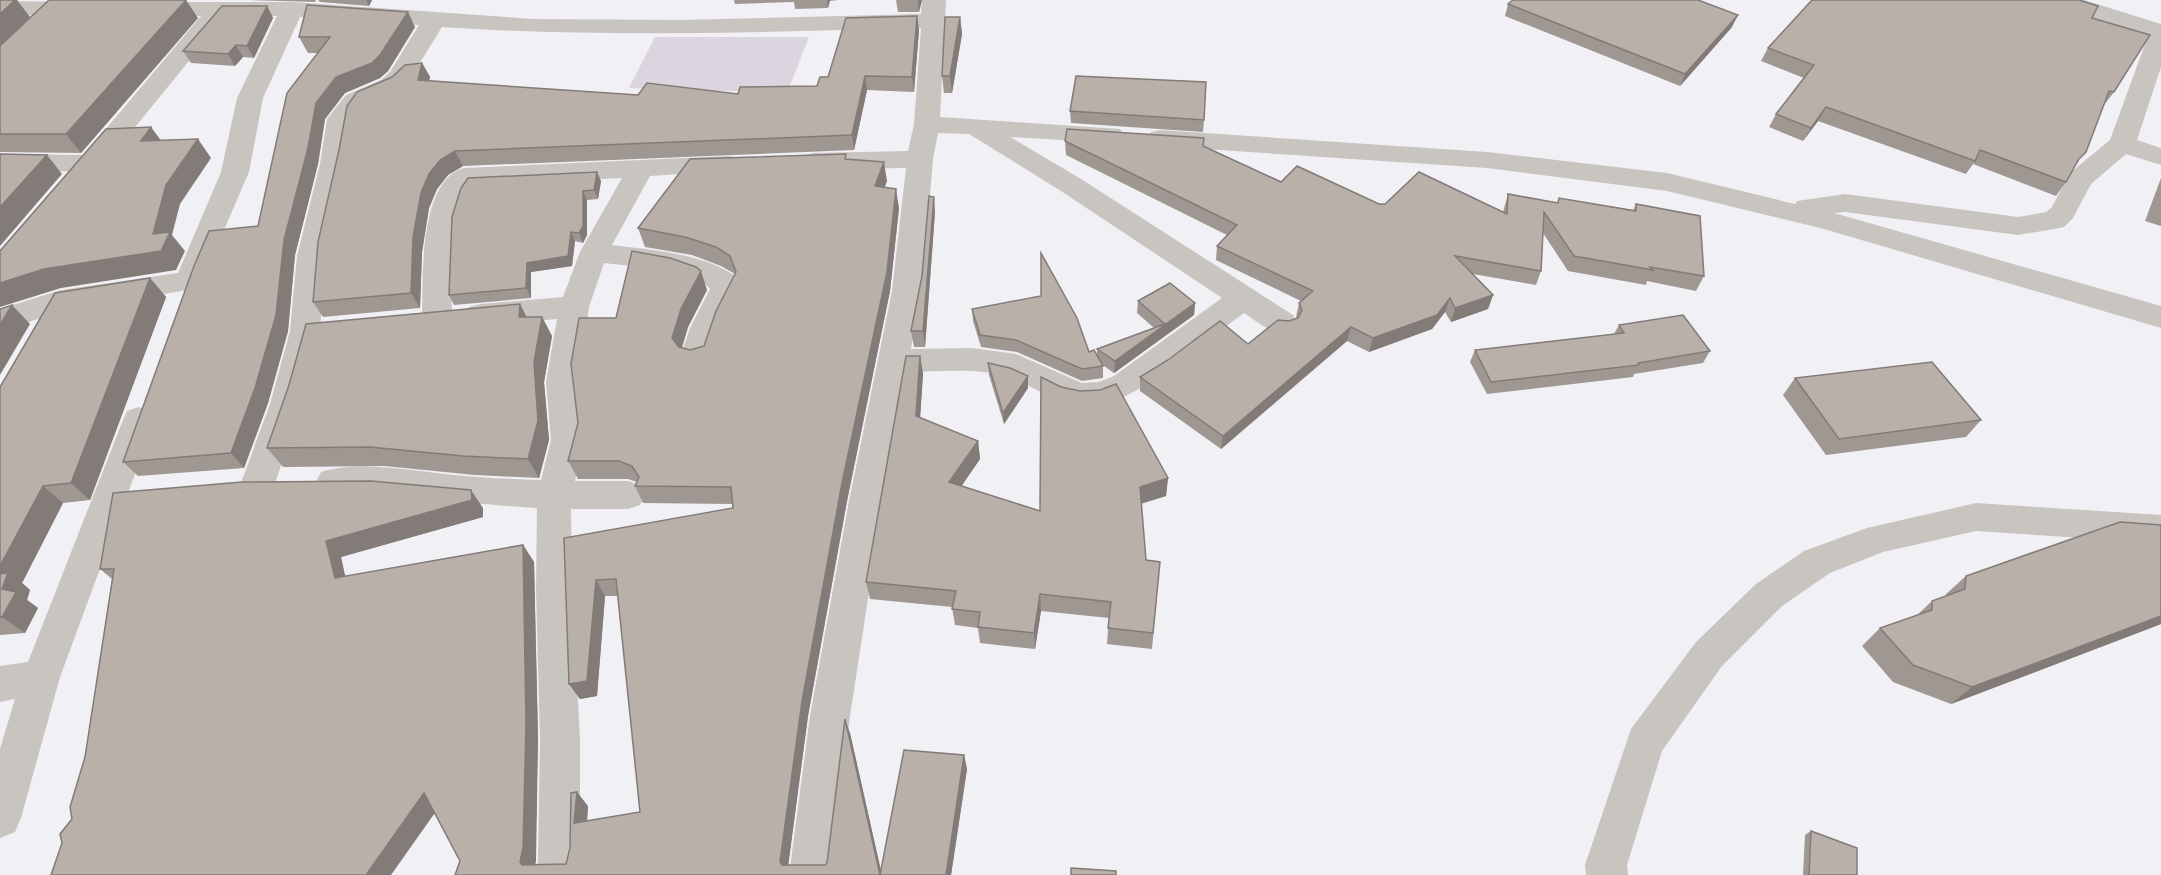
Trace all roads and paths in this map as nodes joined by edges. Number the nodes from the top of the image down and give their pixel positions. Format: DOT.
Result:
graph roads {
  1 [pos="2060,0"];
  2 [pos="2101,0"];
  3 [pos="60,4"];
  4 [pos="224,5"];
  5 [pos="0,8"];
  6 [pos="102,9"];
  7 [pos="126,9"];
  8 [pos="292,9"];
  9 [pos="934,10"];
  10 [pos="435,19"];
  11 [pos="2161,19"];
  12 [pos="31,32"];
  13 [pos="2161,32"];
  14 [pos="927,124"];
  15 [pos="971,125"];
  16 [pos="2122,144"];
  17 [pos="2161,157"];
  18 [pos="920,159"];
  19 [pos="0,162"];
  20 [pos="795,162"];
  21 [pos="750,163"];
  22 [pos="91,164"];
  23 [pos="640,168"];
  24 [pos="68,190"];
  25 [pos="1782,210"];
  26 [pos="594,252"];
  27 [pos="189,281"];
  28 [pos="1244,298"];
  29 [pos="61,301"];
  30 [pos="574,307"];
  31 [pos="177,312"];
  32 [pos="2161,317"];
  33 [pos="437,319"];
  34 [pos="0,320"];
  35 [pos="404,322"];
  36 [pos="1282,323"];
  37 [pos="338,328"];
  38 [pos="305,331"];
  39 [pos="39,340"];
  40 [pos="697,355"];
  41 [pos="894,361"];
  42 [pos="147,397"];
  43 [pos="258,483"];
  44 [pos="224,486"];
  45 [pos="146,492"];
  46 [pos="112,495"];
  47 [pos="554,495"];
  48 [pos="628,495"];
  49 [pos="2161,529"];
  50 [pos="42,677"];
  51 [pos="0,684"];
  52 [pos="0,818"];
  53 [pos="555,875"];
  54 [pos="810,875"];
  55 [pos="1607,875"];
  1 -- 13 [label="street"];
  2 -- 11 [label="street"];
  3 -- 5 [label="street"];
  3 -- 6 [label="street"];
  3 -- 12 [label="street"];
  4 -- 7 [label="street"];
  4 -- 8 [label="street"];
  4 -- 22 [label="street"];
  8 -- 10 [label="street"];
  8 -- 27 [label="street"];
  9 -- 10 [label="street"];
  9 -- 14 [label="street"];
  10 -- 38 [label="street"];
  13 -- 16 [label="street"];
  14 -- 15 [label="street"];
  14 -- 18 [label="street"];
  15 -- 25 [label="street"];
  15 -- 28 [label="street"];
  16 -- 17 [label="street"];
  16 -- 25 [label="street"];
  18 -- 20 [label="street"];
  18 -- 41 [label="street"];
  19 -- 22 [label="street"];
  21 -- 23 [label="street"];
  22 -- 24 [label="street"];
  23 -- 26 [label="street"];
  23 -- 33 [label="street"];
  25 -- 32 [label="street"];
  26 -- 30 [label="street"];
  26 -- 40 [label="street"];
  27 -- 29 [label="street"];
  27 -- 31 [label="street"];
  28 -- 36 [label="street"];
  28 -- 41 [label="street"];
  29 -- 34 [label="street"];
  29 -- 39 [label="street"];
  30 -- 33 [label="street"];
  30 -- 47 [label="street"];
  33 -- 35 [label="street"];
  37 -- 38 [label="street"];
  38 -- 43 [label="street"];
  41 -- 54 [label="street"];
  42 -- 46 [label="street"];
  43 -- 44 [label="street"];
  43 -- 47 [label="street"];
  45 -- 46 [label="street"];
  46 -- 50 [label="street"];
  47 -- 48 [label="street"];
  47 -- 53 [label="street"];
  49 -- 55 [label="street"];
  50 -- 51 [label="street"];
  50 -- 52 [label="street"];
}
